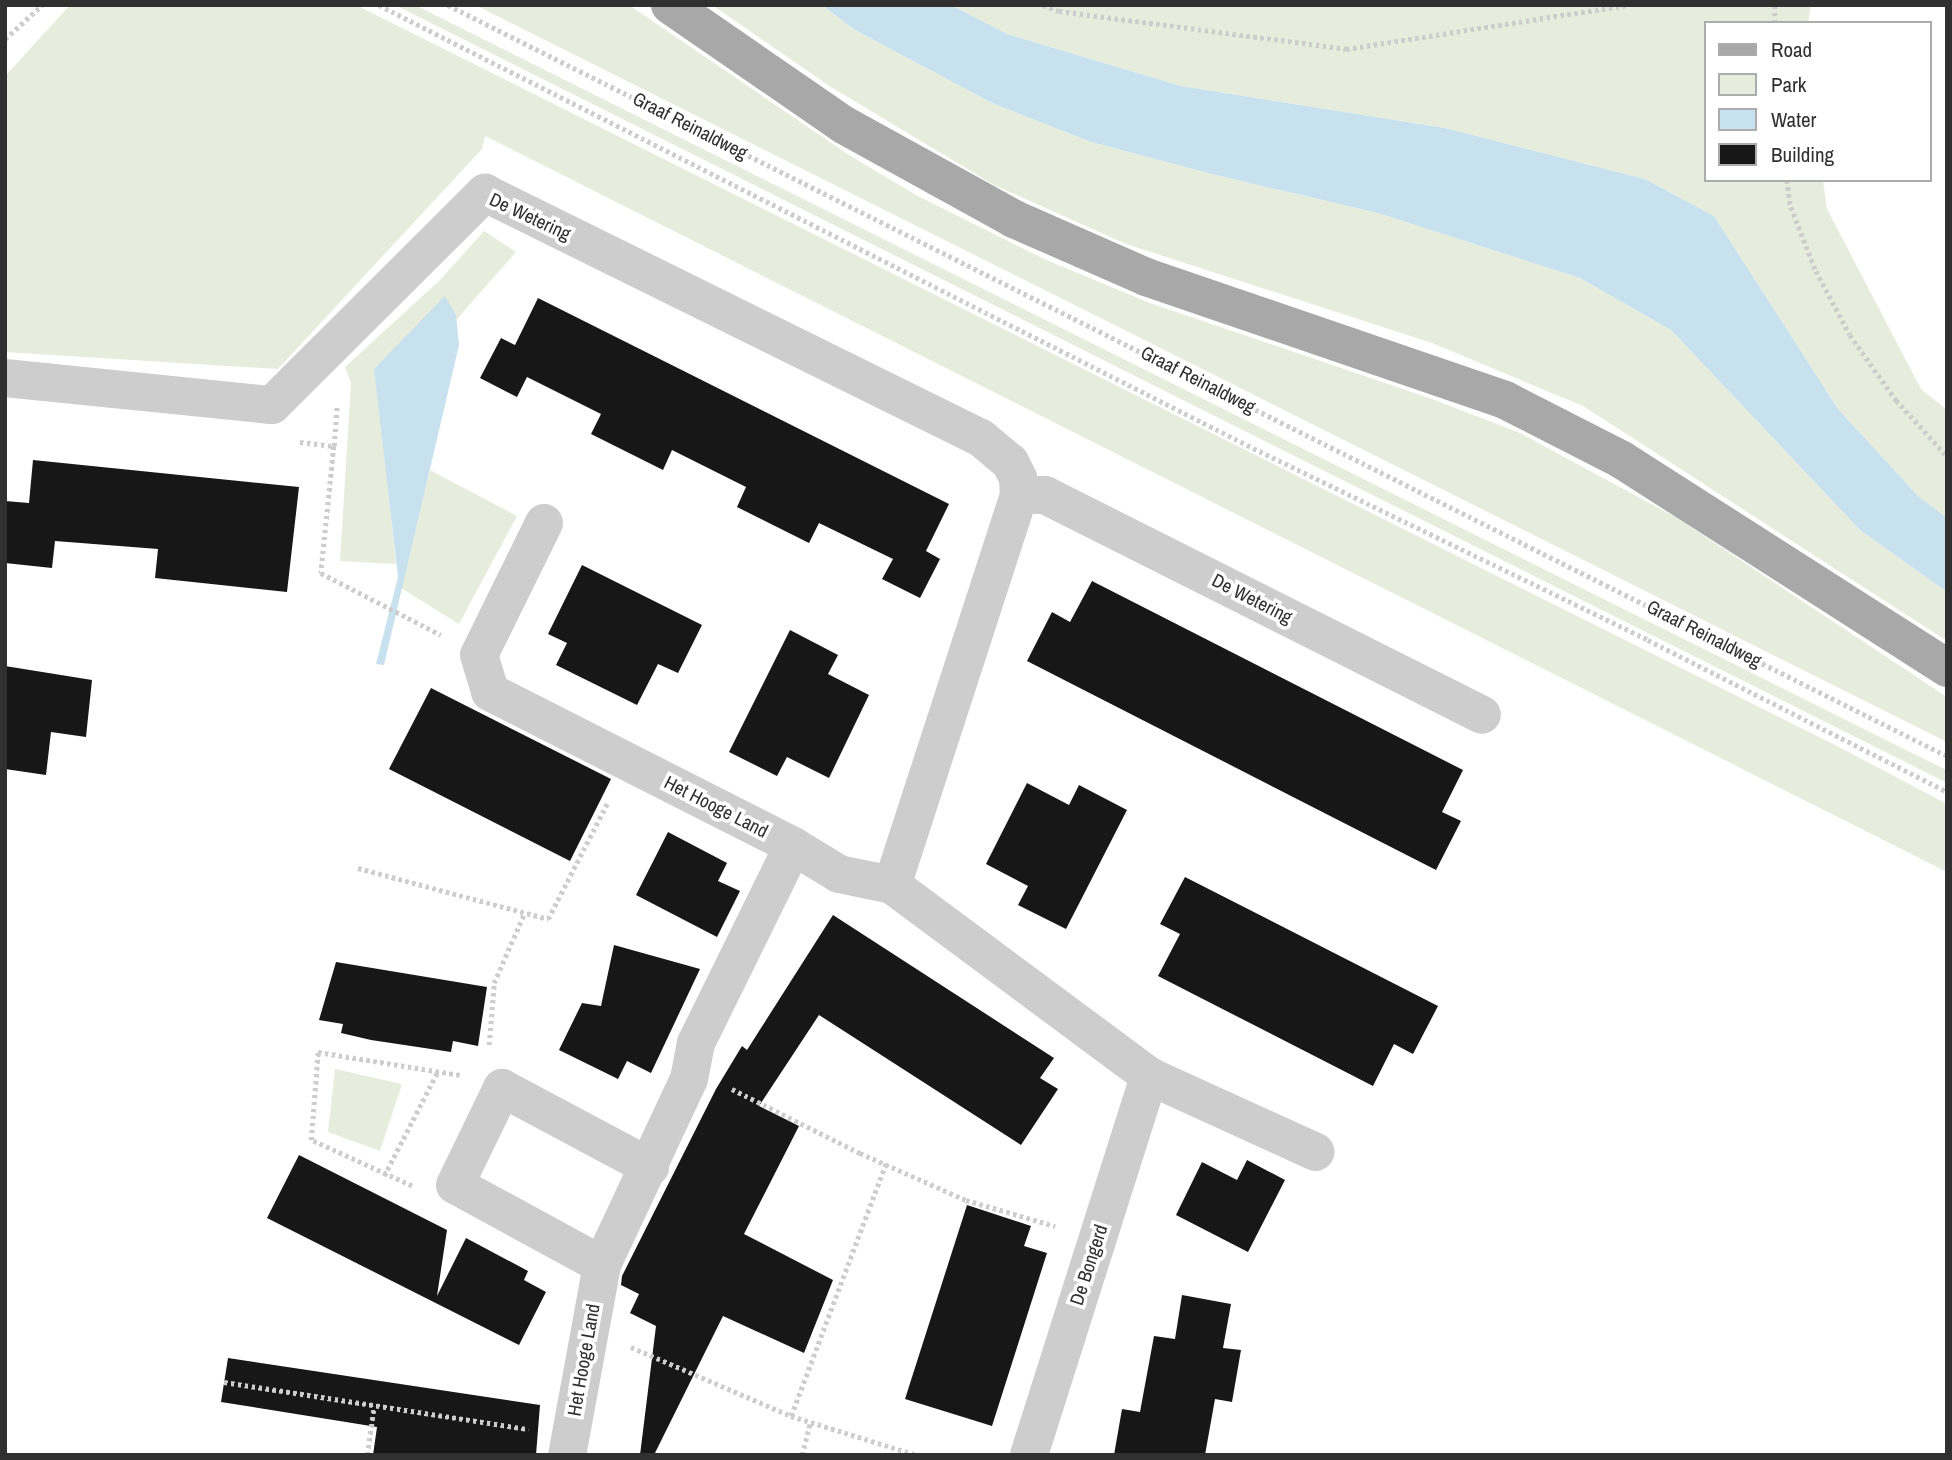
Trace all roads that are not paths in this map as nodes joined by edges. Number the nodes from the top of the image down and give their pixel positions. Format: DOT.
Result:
graph roads {
  1 [pos="670,5"];
  2 [pos="5,379"];
  3 [pos="1019,495"];
  4 [pos="544,523"];
  5 [pos="1947,668"];
  6 [pos="1482,715"];
  7 [pos="793,846"];
  8 [pos="892,885"];
  9 [pos="1149,1076"];
  10 [pos="1316,1152"];
  11 [pos="650,1167"];
  12 [pos="602,1265"];
  13 [pos="569,1445"];
  14 [pos="1029,1455"];
  1 -- 5 [label="main road"];
  2 -- 3 [label="street, De Wetering"];
  3 -- 6 [label="street, De Wetering"];
  3 -- 8 [label="street"];
  4 -- 7 [label="street, Het Hooge Land"];
  7 -- 8 [label="street"];
  7 -- 11 [label="street, Het Hooge Land"];
  8 -- 9 [label="street"];
  9 -- 10 [label="street"];
  9 -- 14 [label="street, De Bongerd"];
  11 -- 12 [label="street, Het Hooge Land"];
  11 -- 12 [label="street"];
  12 -- 13 [label="street, Het Hooge Land"];
}
